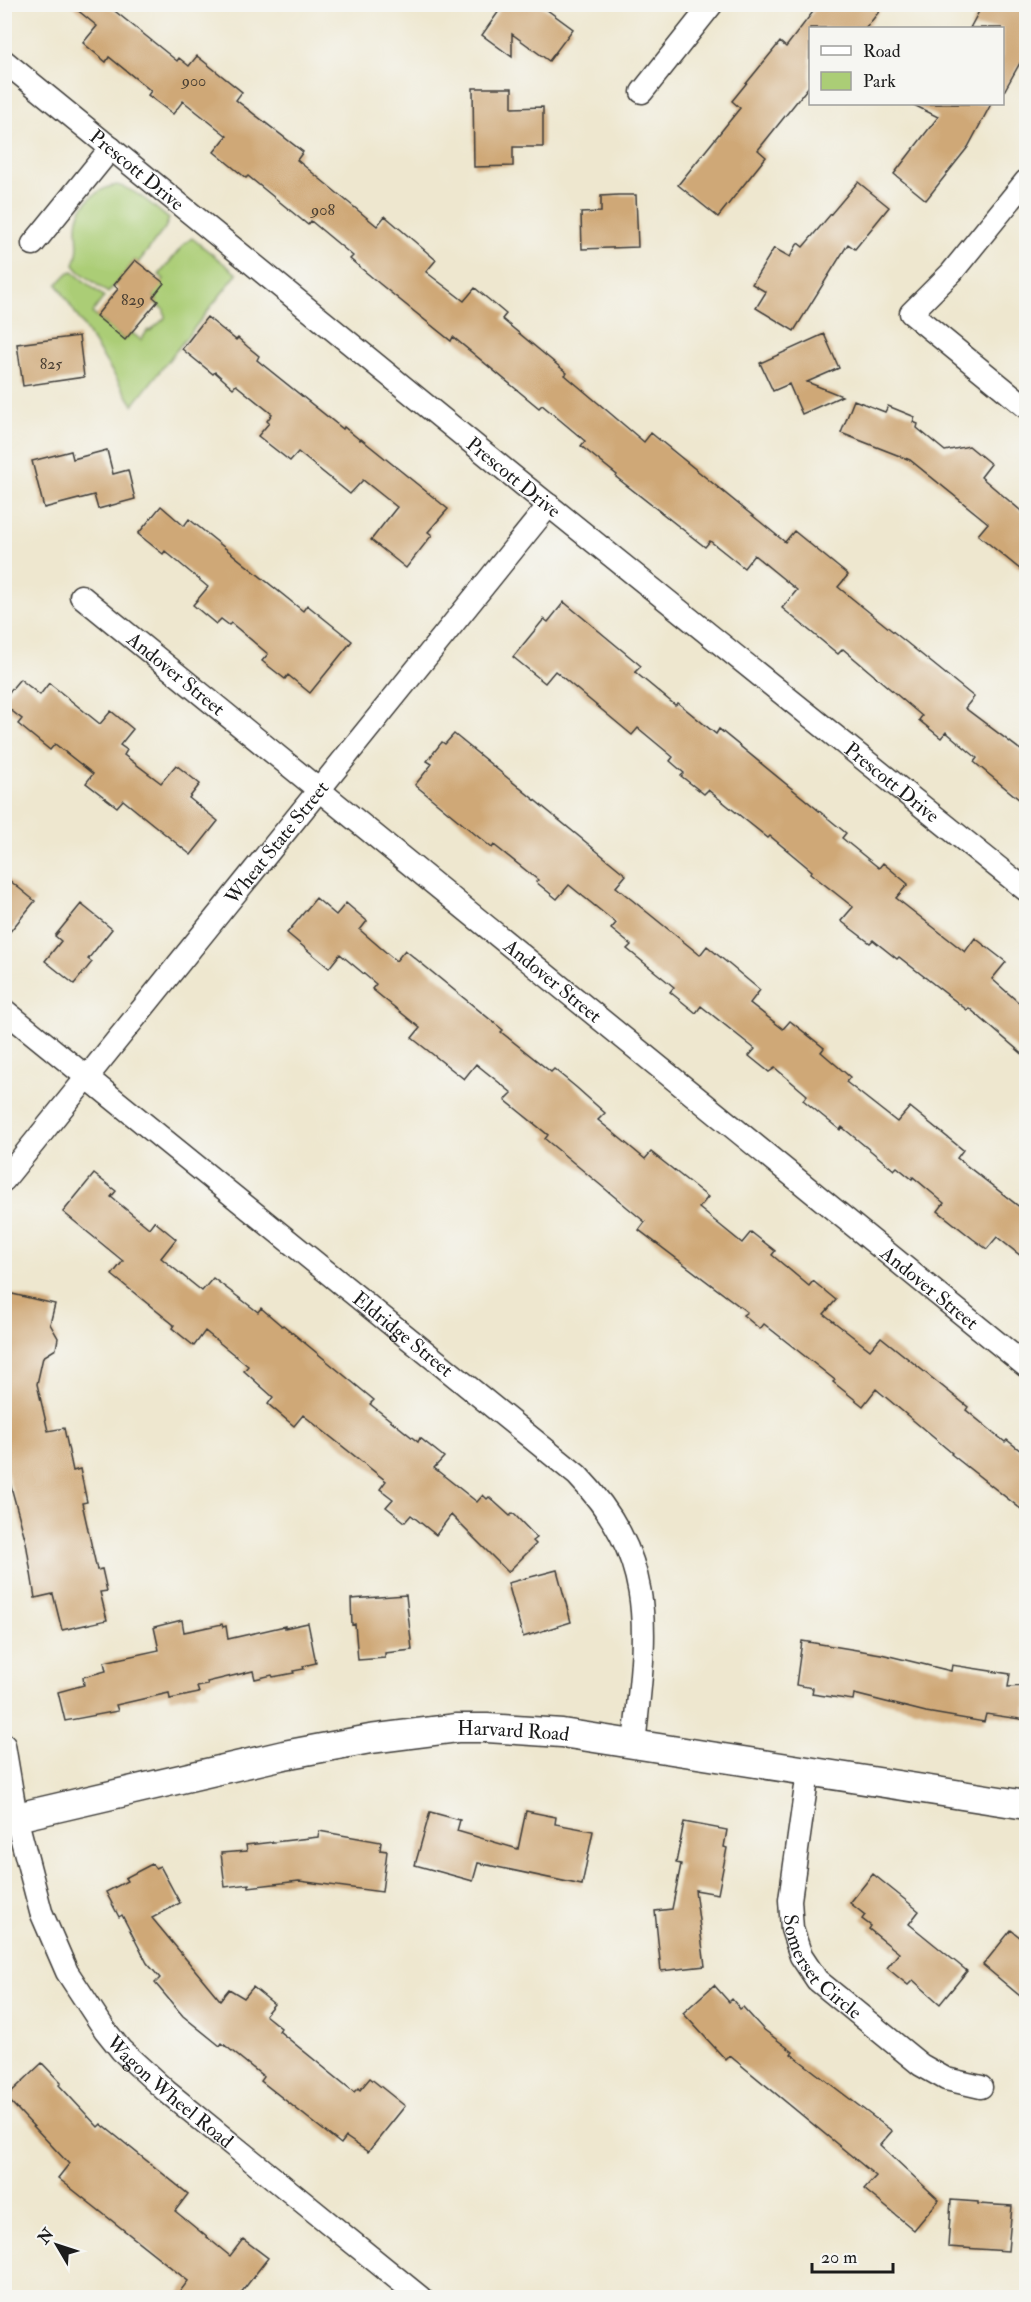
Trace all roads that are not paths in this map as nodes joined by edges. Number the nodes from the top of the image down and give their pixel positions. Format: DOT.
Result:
graph roads {
  1 [pos="712,4"];
  2 [pos="4,61"];
  3 [pos="642,92"];
  4 [pos="111,148"];
  5 [pos="1026,181"];
  6 [pos="33,244"];
  7 [pos="1026,407"];
  8 [pos="549,505"];
  9 [pos="81,596"];
  10 [pos="320,789"];
  11 [pos="1026,890"];
  12 [pos="4,1010"];
  13 [pos="88,1078"];
  14 [pos="4,1180"];
  15 [pos="1026,1366"];
  16 [pos="4,1745"];
  17 [pos="634,1745"];
  18 [pos="808,1772"];
  19 [pos="1026,1805"];
  20 [pos="10,1818"];
  21 [pos="981,2087"];
  22 [pos="421,2298"];
  1 -- 3 [label="street"];
  2 -- 4 [label="street, Prescott Drive"];
  4 -- 6 [label="street"];
  4 -- 8 [label="street, Prescott Drive"];
  5 -- 7 [label="street"];
  8 -- 10 [label="street, Wheat State Street"];
  8 -- 11 [label="street, Prescott Drive"];
  9 -- 10 [label="street, Andover Street"];
  10 -- 13 [label="street, Wheat State Street"];
  10 -- 15 [label="street, Andover Street"];
  12 -- 13 [label="street, Eldridge Street"];
  13 -- 14 [label="street, Wheat State Street"];
  13 -- 17 [label="street, Eldridge Street"];
  16 -- 20 [label="street"];
  17 -- 18 [label="street, Harvard Road"];
  17 -- 20 [label="street, Harvard Road"];
  18 -- 19 [label="street, Harvard Road"];
  18 -- 21 [label="street, Somerset Circle"];
  20 -- 22 [label="street, Wagon Wheel Road"];
}
